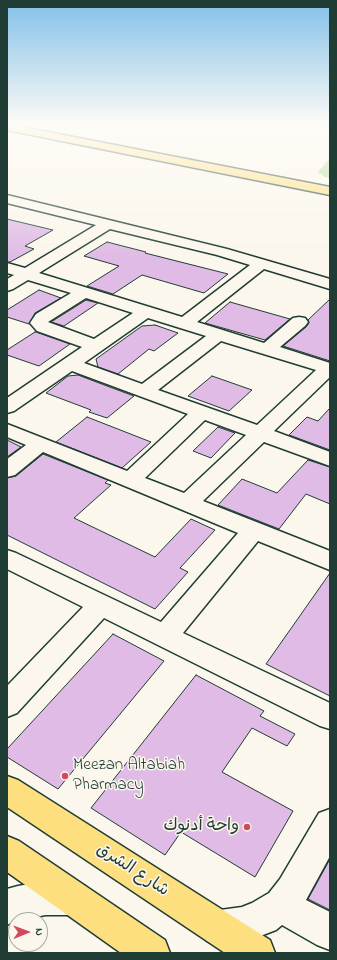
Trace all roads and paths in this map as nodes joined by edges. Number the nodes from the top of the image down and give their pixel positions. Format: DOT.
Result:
graph roads {
  1 [pos="218,169"];
  2 [pos="255,169"];
  3 [pos="254,176"];
  4 [pos="324,182"];
  5 [pos="330,191"];
  6 [pos="7,199"];
  7 [pos="106,225"];
  8 [pos="263,263"];
  9 [pos="7,268"];
  10 [pos="26,274"];
  11 [pos="330,284"];
  12 [pos="7,286"];
  13 [pos="84,292"];
  14 [pos="147,311"];
  15 [pos="299,322"];
  16 [pos="185,323"];
  17 [pos="219,334"];
  18 [pos="96,346"];
  19 [pos="267,349"];
  20 [pos="70,364"];
  21 [pos="329,369"];
  22 [pos="144,391"];
  23 [pos="7,407"];
  24 [pos="202,412"];
  25 [pos="7,430"];
  26 [pos="260,433"];
  27 [pos="40,444"];
  28 [pos="330,459"];
  29 [pos="7,470"];
  30 [pos="130,480"];
  31 [pos="188,503"];
  32 [pos="254,530"];
  33 [pos="7,559"];
  34 [pos="330,561"];
  35 [pos="101,605"];
  36 [pos="165,636"];
  37 [pos="7,705"];
  38 [pos="330,717"];
  39 [pos="7,790"];
  40 [pos="330,824"];
  41 [pos="7,852"];
  42 [pos="73,898"];
  43 [pos="281,905"];
  44 [pos="7,907"];
  45 [pos="220,928"];
  46 [pos="330,932"];
  47 [pos="152,953"];
  48 [pos="256,953"];
  1 -- 3 [label="main road"];
  2 -- 4 [label="main road"];
  3 -- 4 [label="main road"];
  3 -- 5 [label="main road"];
  6 -- 7 [label="street"];
  7 -- 8 [label="street"];
  7 -- 10 [label="street"];
  8 -- 11 [label="street"];
  8 -- 16 [label="street"];
  9 -- 10 [label="street"];
  10 -- 12 [label="street"];
  10 -- 13 [label="street"];
  13 -- 14 [label="street"];
  13 -- 18 [label="street"];
  14 -- 16 [label="street"];
  14 -- 18 [label="street"];
  15 -- 19 [label="street"];
  16 -- 17 [label="street"];
  17 -- 19 [label="street"];
  17 -- 22 [label="street"];
  18 -- 20 [label="street"];
  19 -- 21 [label="street"];
  20 -- 22 [label="street"];
  20 -- 23 [label="street"];
  21 -- 26 [label="street"];
  22 -- 24 [label="street"];
  24 -- 26 [label="street"];
  24 -- 30 [label="street"];
  25 -- 27 [label="street"];
  26 -- 28 [label="street"];
  26 -- 31 [label="street"];
  27 -- 29 [label="street"];
  27 -- 30 [label="street"];
  30 -- 31 [label="street"];
  31 -- 32 [label="street"];
  32 -- 34 [label="street"];
  32 -- 36 [label="street"];
  33 -- 35 [label="street"];
  35 -- 36 [label="street"];
  35 -- 37 [label="street"];
  36 -- 38 [label="street"];
  39 -- 45 [label="main road, شارع الشرق"];
  40 -- 43 [label="street"];
  41 -- 42 [label="main road"];
  42 -- 44 [label="street"];
  42 -- 47 [label="main road"];
  43 -- 45 [label="street"];
  43 -- 46 [label="street"];
  45 -- 48 [label="main road, شارع الشرق"];
}
